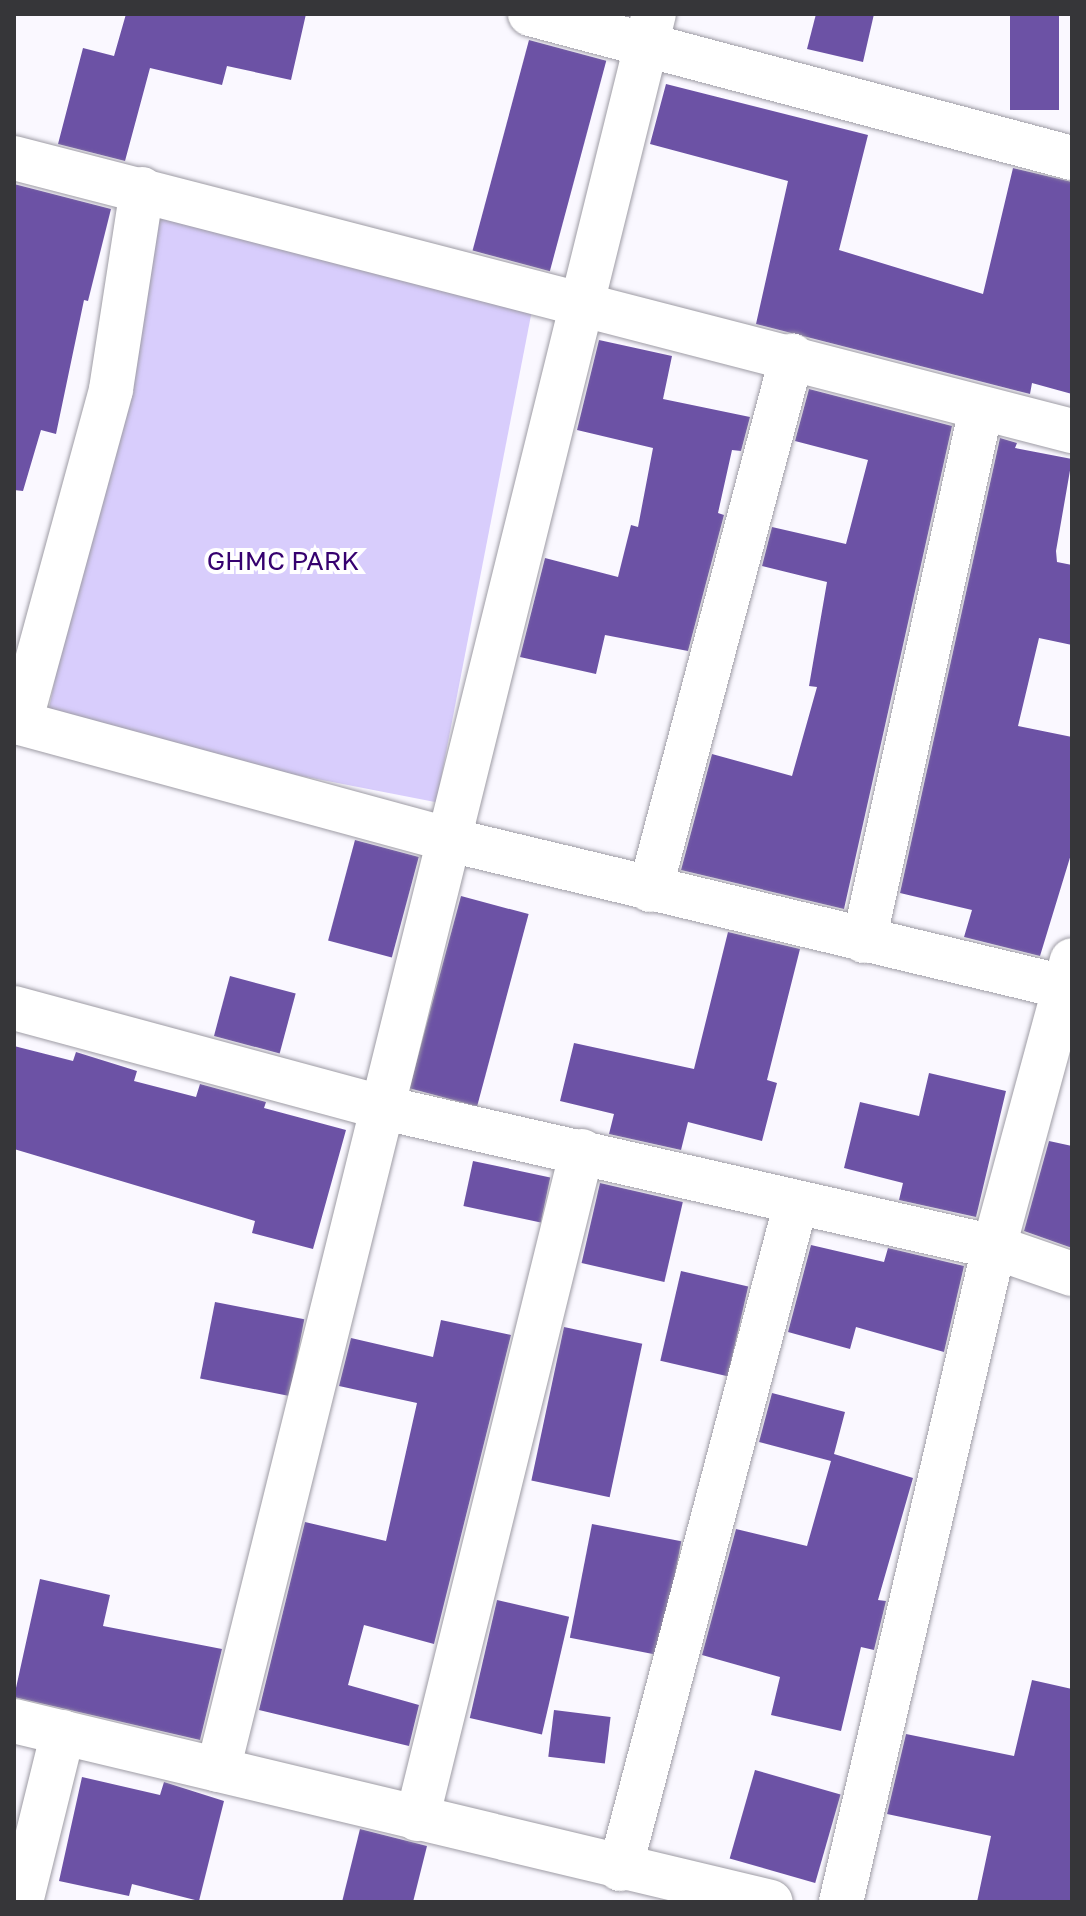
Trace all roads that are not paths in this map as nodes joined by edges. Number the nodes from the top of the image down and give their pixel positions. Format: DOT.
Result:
graph roads {
  1 [pos="530,14"];
  2 [pos="650,30"];
  3 [pos="14,158"];
  4 [pos="1072,158"];
  5 [pos="142,189"];
  6 [pos="584,302"];
  7 [pos="792,356"];
  8 [pos="981,409"];
  9 [pos="1072,431"];
  10 [pos="17,722"];
  11 [pos="450,840"];
  12 [pos="650,890"];
  13 [pos="864,941"];
  14 [pos="1068,974"];
  15 [pos="14,1008"];
  16 [pos="380,1107"];
  17 [pos="582,1151"];
  18 [pos="796,1203"];
  19 [pos="994,1247"];
  20 [pos="1072,1274"];
  21 [pos="14,1721"];
  22 [pos="63,1732"];
  23 [pos="218,1770"];
  24 [pos="417,1819"];
  25 [pos="620,1869"];
  26 [pos="21,1902"];
  27 [pos="771,1902"];
  28 [pos="841,1902"];
  1 -- 2 [label="street"];
  2 -- 4 [label="street"];
  2 -- 6 [label="street"];
  3 -- 5 [label="street"];
  5 -- 6 [label="street"];
  5 -- 10 [label="street"];
  6 -- 7 [label="street"];
  6 -- 11 [label="street"];
  7 -- 8 [label="street"];
  7 -- 12 [label="street"];
  8 -- 9 [label="street"];
  8 -- 13 [label="street"];
  10 -- 11 [label="street"];
  11 -- 12 [label="street"];
  11 -- 16 [label="street"];
  12 -- 13 [label="street"];
  13 -- 14 [label="street"];
  14 -- 19 [label="street"];
  15 -- 16 [label="street"];
  16 -- 17 [label="street"];
  16 -- 23 [label="street"];
  17 -- 18 [label="street"];
  17 -- 24 [label="street"];
  18 -- 19 [label="street"];
  18 -- 25 [label="street"];
  19 -- 20 [label="street"];
  19 -- 28 [label="street"];
  21 -- 22 [label="street"];
  22 -- 23 [label="street"];
  22 -- 26 [label="street"];
  23 -- 24 [label="street"];
  24 -- 25 [label="street"];
  25 -- 27 [label="street"];
}
